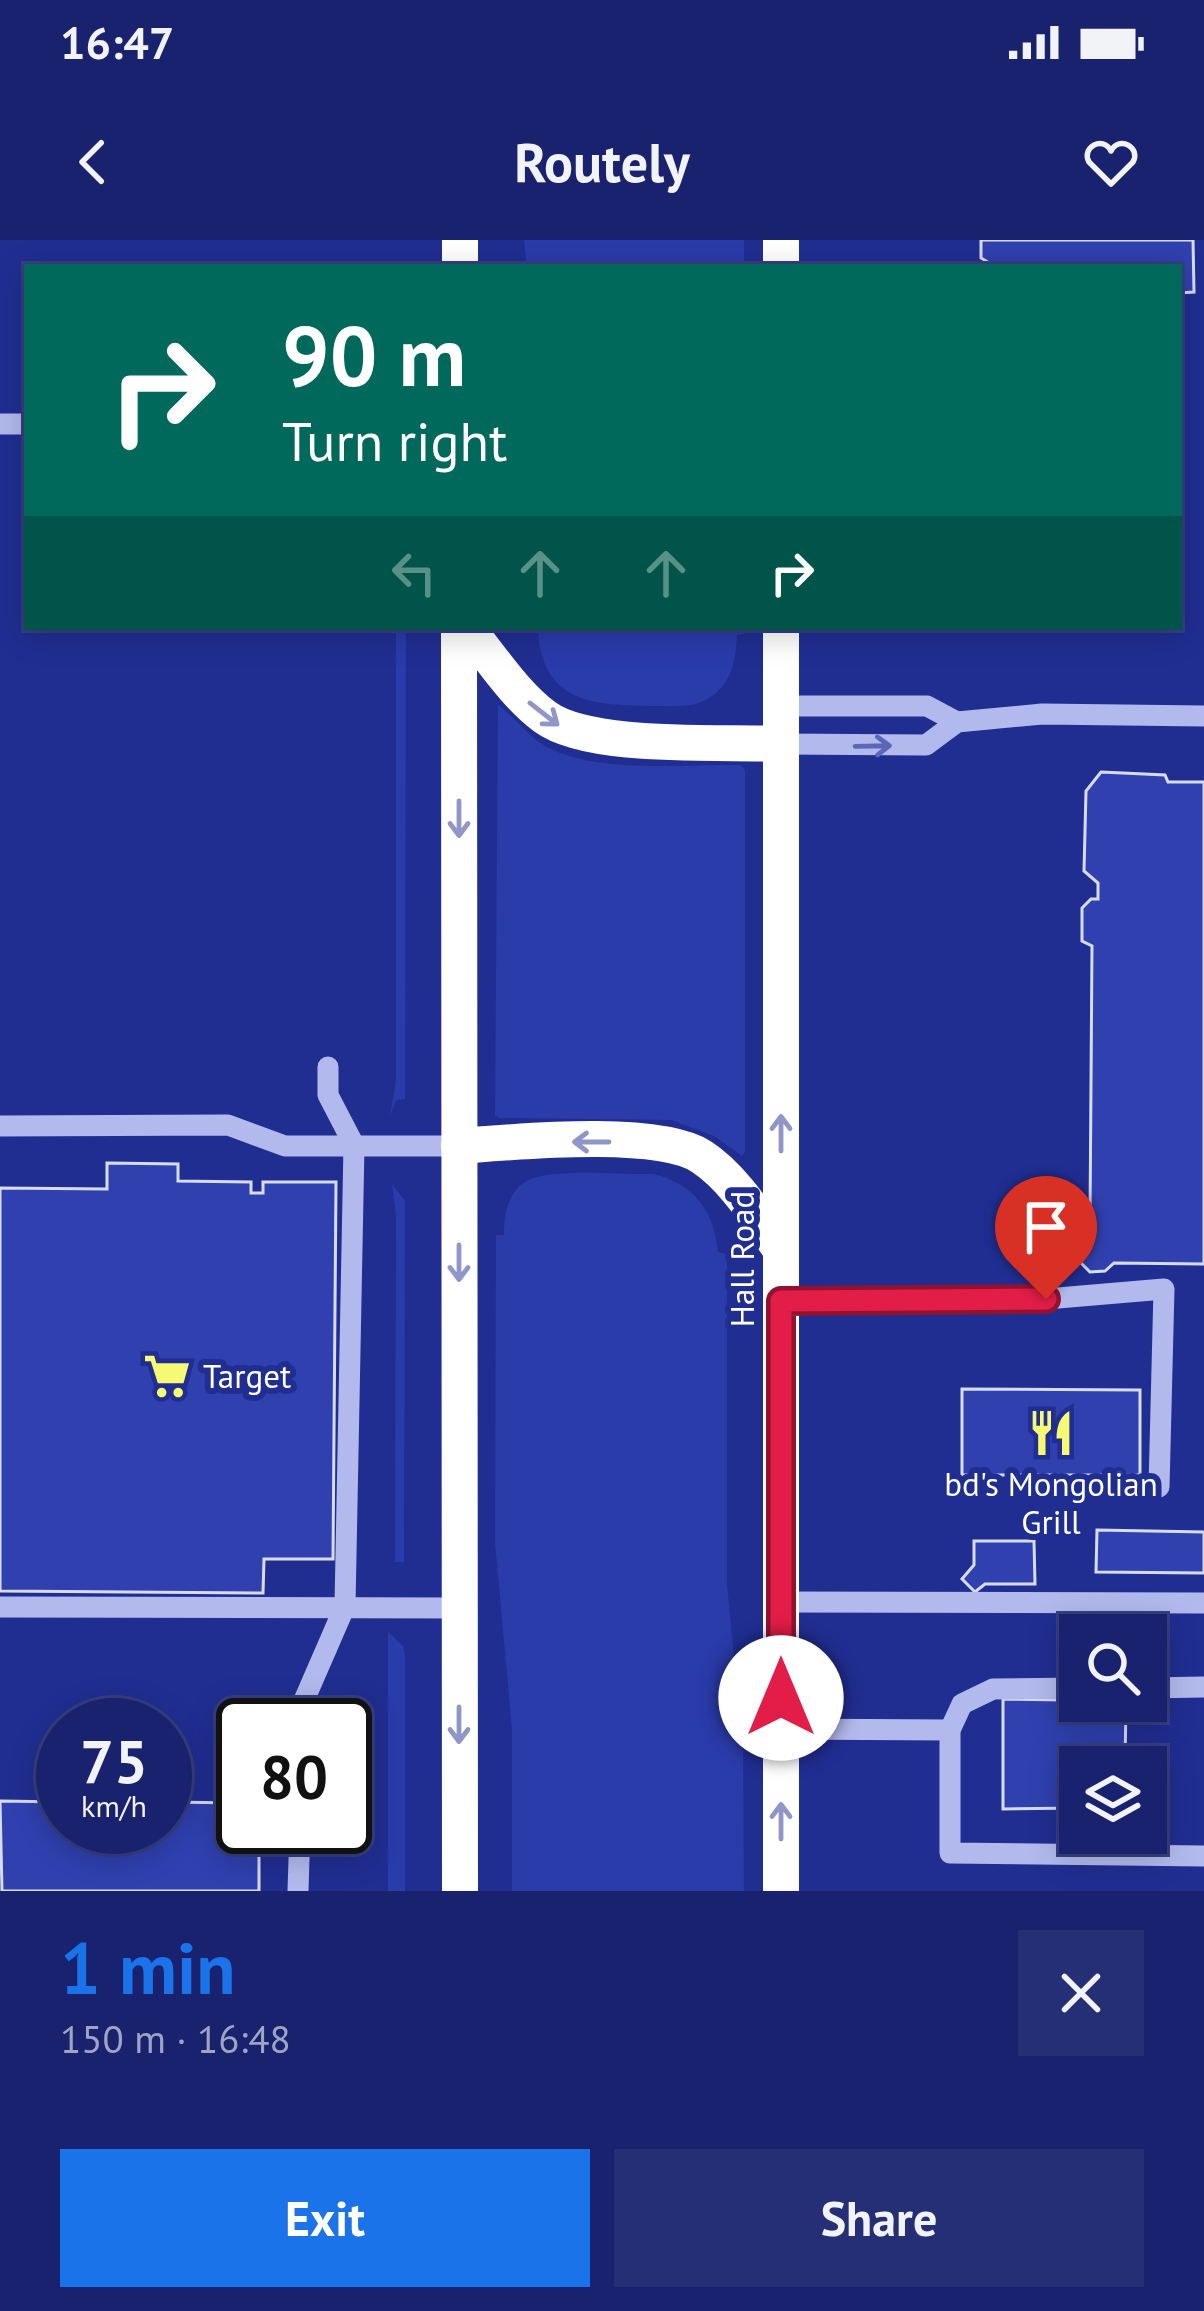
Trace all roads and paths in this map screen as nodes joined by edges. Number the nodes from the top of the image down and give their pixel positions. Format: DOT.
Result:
graph roads {
  1 [pos="462,630"];
  2 [pos="465,630"];
  3 [pos="781,630"];
  4 [pos="781,706"];
  5 [pos="1204,716"];
  6 [pos="957,722"];
  7 [pos="781,744"];
  8 [pos="328,1067"];
  9 [pos="0,1126"];
  10 [pos="354,1145"];
  11 [pos="460,1146"];
  12 [pos="781,1250"];
  13 [pos="781,1301"];
  14 [pos="1160,1487"];
  15 [pos="781,1602"];
  16 [pos="1204,1603"];
  17 [pos="345,1606"];
  18 [pos="0,1607"];
  19 [pos="459,1608"];
  20 [pos="1059,1688"];
  21 [pos="1167,1688"];
  22 [pos="1204,1688"];
  23 [pos="305,1698"];
  24 [pos="781,1729"];
  25 [pos="950,1730"];
  26 [pos="299,1854"];
  27 [pos="1204,1856"];
  28 [pos="298,1891"];
  29 [pos="460,1891"];
  30 [pos="781,1891"];
  1 -- 11 [label="highway, one-way"];
  2 -- 7 [label="highway, one-way"];
  3 -- 4 [label="highway, Hall Road"];
  4 -- 6 [label="lane"];
  4 -- 7 [label="highway, Hall Road"];
  5 -- 6 [label="lane"];
  7 -- 6 [label="lane, one-way"];
  12 -- 7 [label="highway, Hall Road, one-way"];
  8 -- 10 [label="lane"];
  9 -- 10 [label="lane"];
  10 -- 11 [label="lane"];
  10 -- 17 [label="lane"];
  12 -- 11 [label="highway, one-way"];
  11 -- 19 [label="highway, one-way"];
  12 -- 13 [label="highway, Hall Road"];
  13 -- 14 [label="lane"];
  13 -- 15 [label="highway, Hall Road"];
  15 -- 16 [label="lane"];
  15 -- 24 [label="highway, Hall Road"];
  17 -- 18 [label="lane"];
  17 -- 19 [label="lane"];
  17 -- 23 [label="lane"];
  19 -- 29 [label="highway, one-way"];
  20 -- 25 [label="lane"];
  21 -- 22 [label="lane"];
  24 -- 25 [label="lane"];
  30 -- 24 [label="highway, Hall Road, one-way"];
  25 -- 27 [label="lane"];
  26 -- 28 [label="lane"];
}
